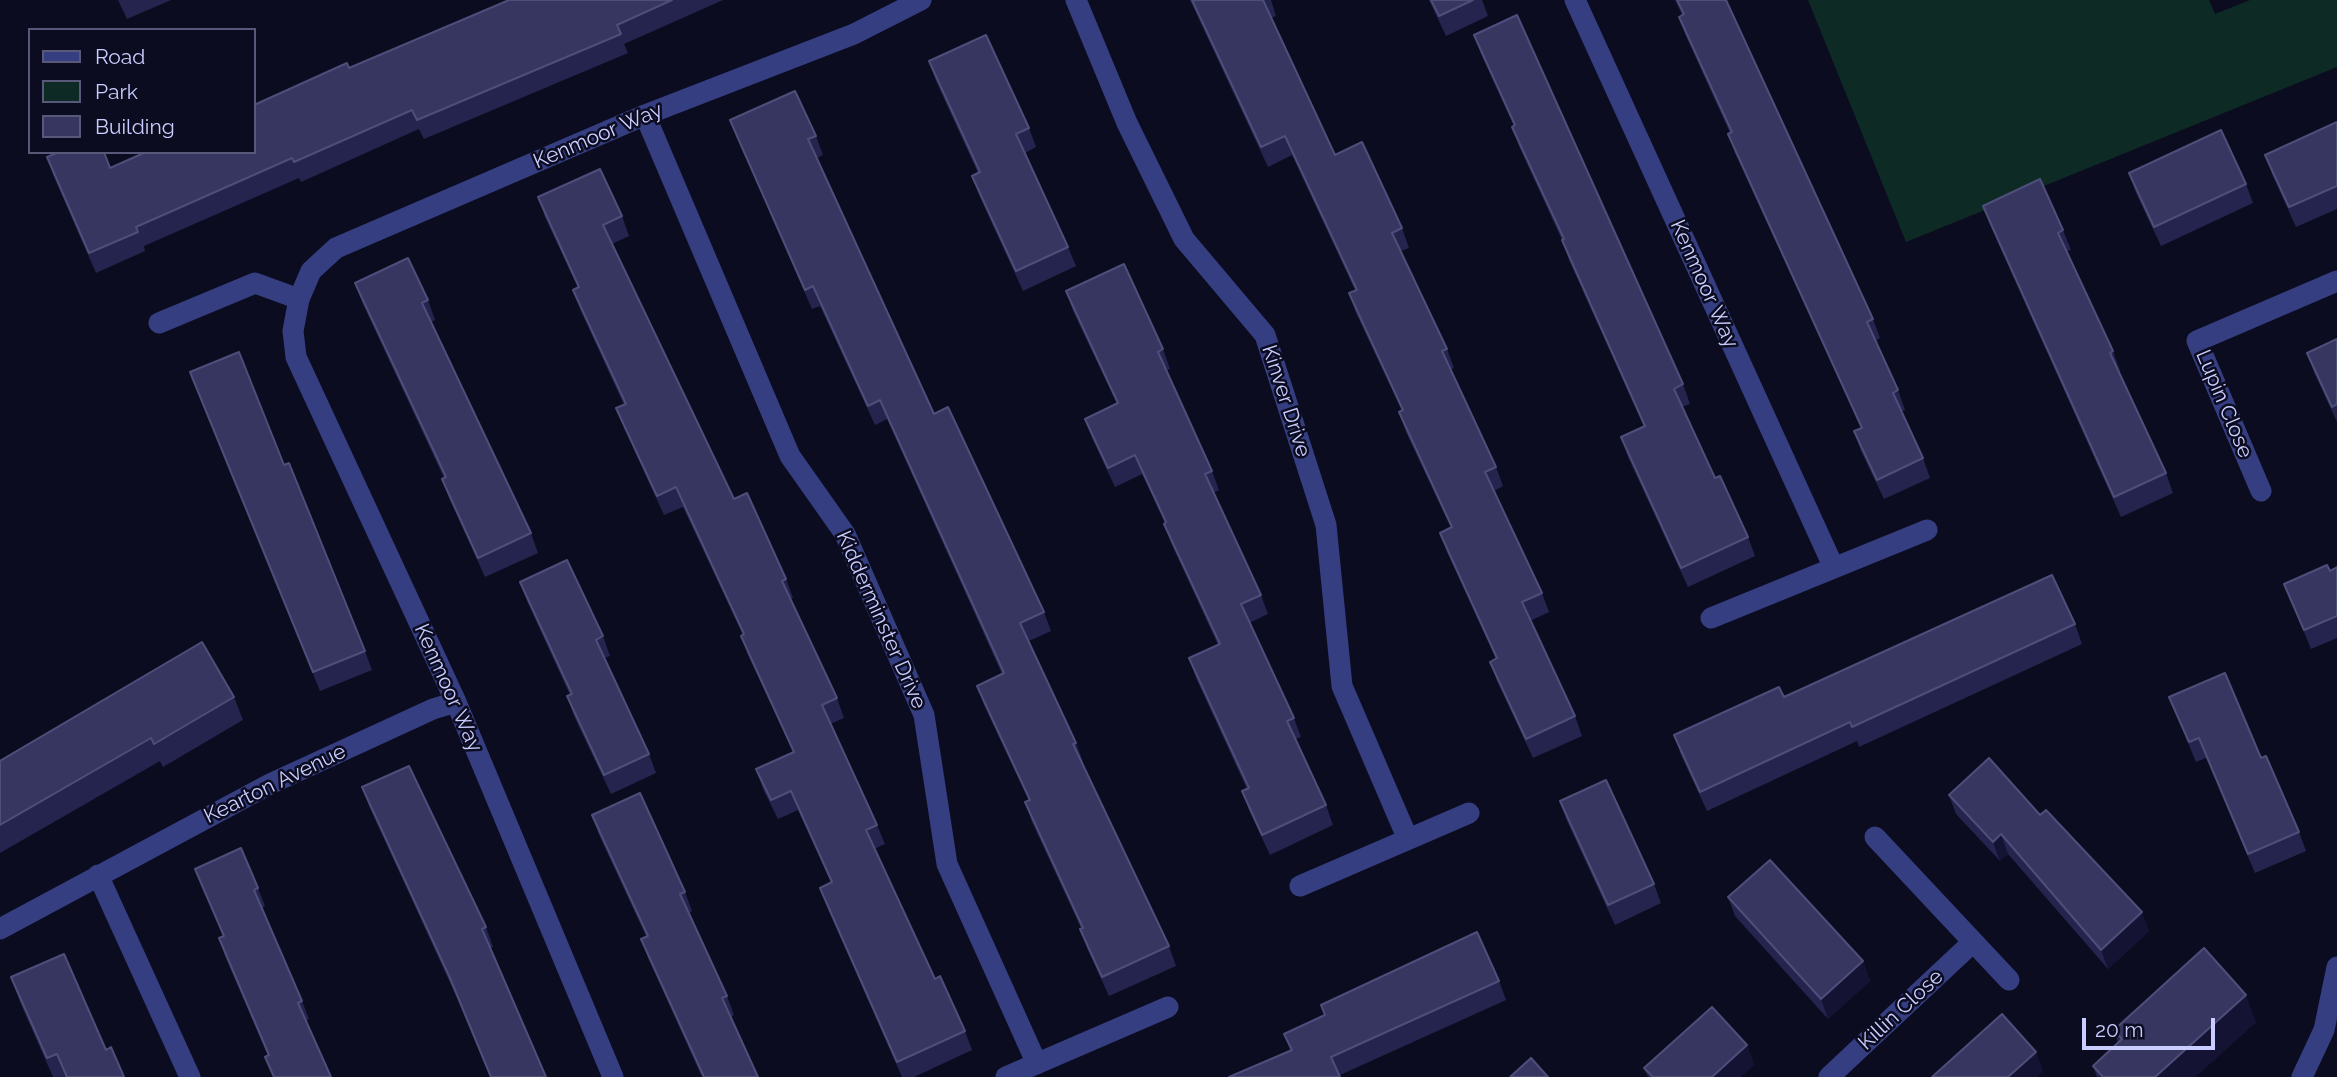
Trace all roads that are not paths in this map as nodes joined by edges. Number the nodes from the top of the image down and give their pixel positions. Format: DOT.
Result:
graph roads {
  1 [pos="920,0"];
  2 [pos="1076,0"];
  3 [pos="1575,0"];
  4 [pos="645,115"];
  5 [pos="2337,281"];
  6 [pos="299,299"];
  7 [pos="159,323"];
  8 [pos="2261,491"];
  9 [pos="1927,530"];
  10 [pos="1833,568"];
  11 [pos="1712,618"];
  12 [pos="456,702"];
  13 [pos="1469,813"];
  14 [pos="1408,837"];
  15 [pos="1875,837"];
  16 [pos="99,875"];
  17 [pos="1300,886"];
  18 [pos="0,929"];
  19 [pos="1973,942"];
  20 [pos="2336,976"];
  21 [pos="2009,980"];
  22 [pos="1168,1007"];
  23 [pos="1037,1064"];
  24 [pos="190,1077"];
  25 [pos="614,1077"];
  26 [pos="1006,1077"];
  27 [pos="1829,1077"];
  28 [pos="2302,1077"];
  1 -- 4 [label="street, Kenmoor Way"];
  2 -- 14 [label="street, Kinver Drive"];
  3 -- 10 [label="street, Kenmoor Way"];
  4 -- 6 [label="street, Kenmoor Way"];
  4 -- 23 [label="street, Kidderminster Drive"];
  5 -- 8 [label="street, Lupin Close"];
  6 -- 7 [label="street"];
  6 -- 12 [label="street, Kenmoor Way"];
  9 -- 10 [label="street"];
  10 -- 11 [label="street"];
  12 -- 16 [label="street, Kearton Avenue"];
  12 -- 25 [label="street, Kenmoor Way"];
  13 -- 14 [label="street"];
  14 -- 17 [label="street"];
  15 -- 19 [label="street"];
  16 -- 18 [label="street, Kearton Avenue"];
  16 -- 24 [label="street"];
  19 -- 21 [label="street"];
  19 -- 27 [label="street, Killin Close"];
  20 -- 28 [label="street"];
  22 -- 23 [label="street"];
  23 -- 26 [label="street"];
}
